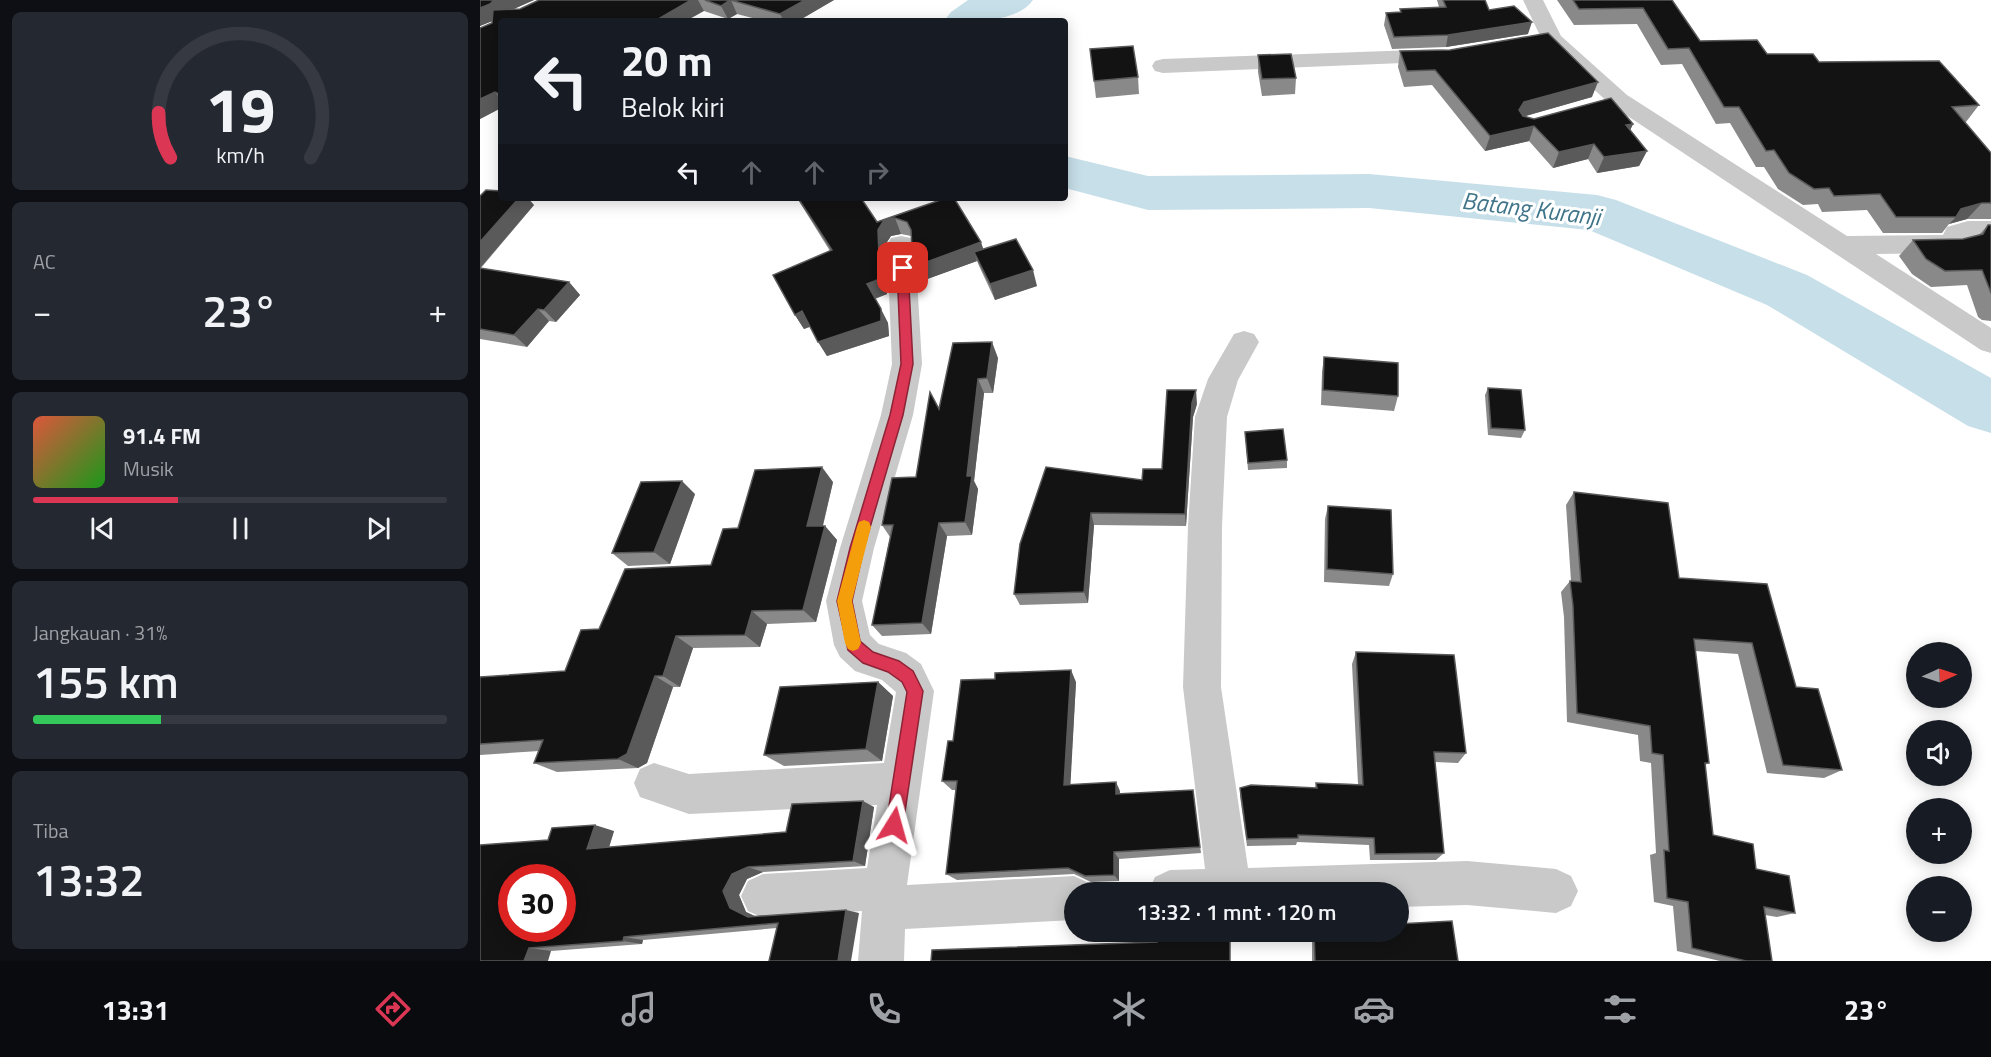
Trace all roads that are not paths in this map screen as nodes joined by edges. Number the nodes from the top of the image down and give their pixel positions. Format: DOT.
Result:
graph roads {
  1 [pos="1533,0"];
  2 [pos="1458,54"];
  3 [pos="1163,66"];
  4 [pos="1991,230"];
  5 [pos="901,245"];
  6 [pos="1843,245"];
  7 [pos="1987,337"];
  8 [pos="1244,342"];
  9 [pos="654,783"];
  10 [pos="900,783"];
  11 [pos="1227,882"];
  12 [pos="1409,884"];
  13 [pos="1556,891"];
  14 [pos="763,897"];
  15 [pos="884,898"];
  16 [pos="1064,898"];
  17 [pos="881,961"];
  1 -- 6 [label="street"];
  2 -- 3 [label="street"];
  4 -- 6 [label="street"];
  5 -- 10 [label="street"];
  6 -- 7 [label="street"];
  8 -- 11 [label="street"];
  9 -- 10 [label="street"];
  10 -- 15 [label="street"];
  12 -- 13 [label="street"];
  14 -- 15 [label="street"];
  15 -- 16 [label="street"];
  15 -- 17 [label="street"];
}
